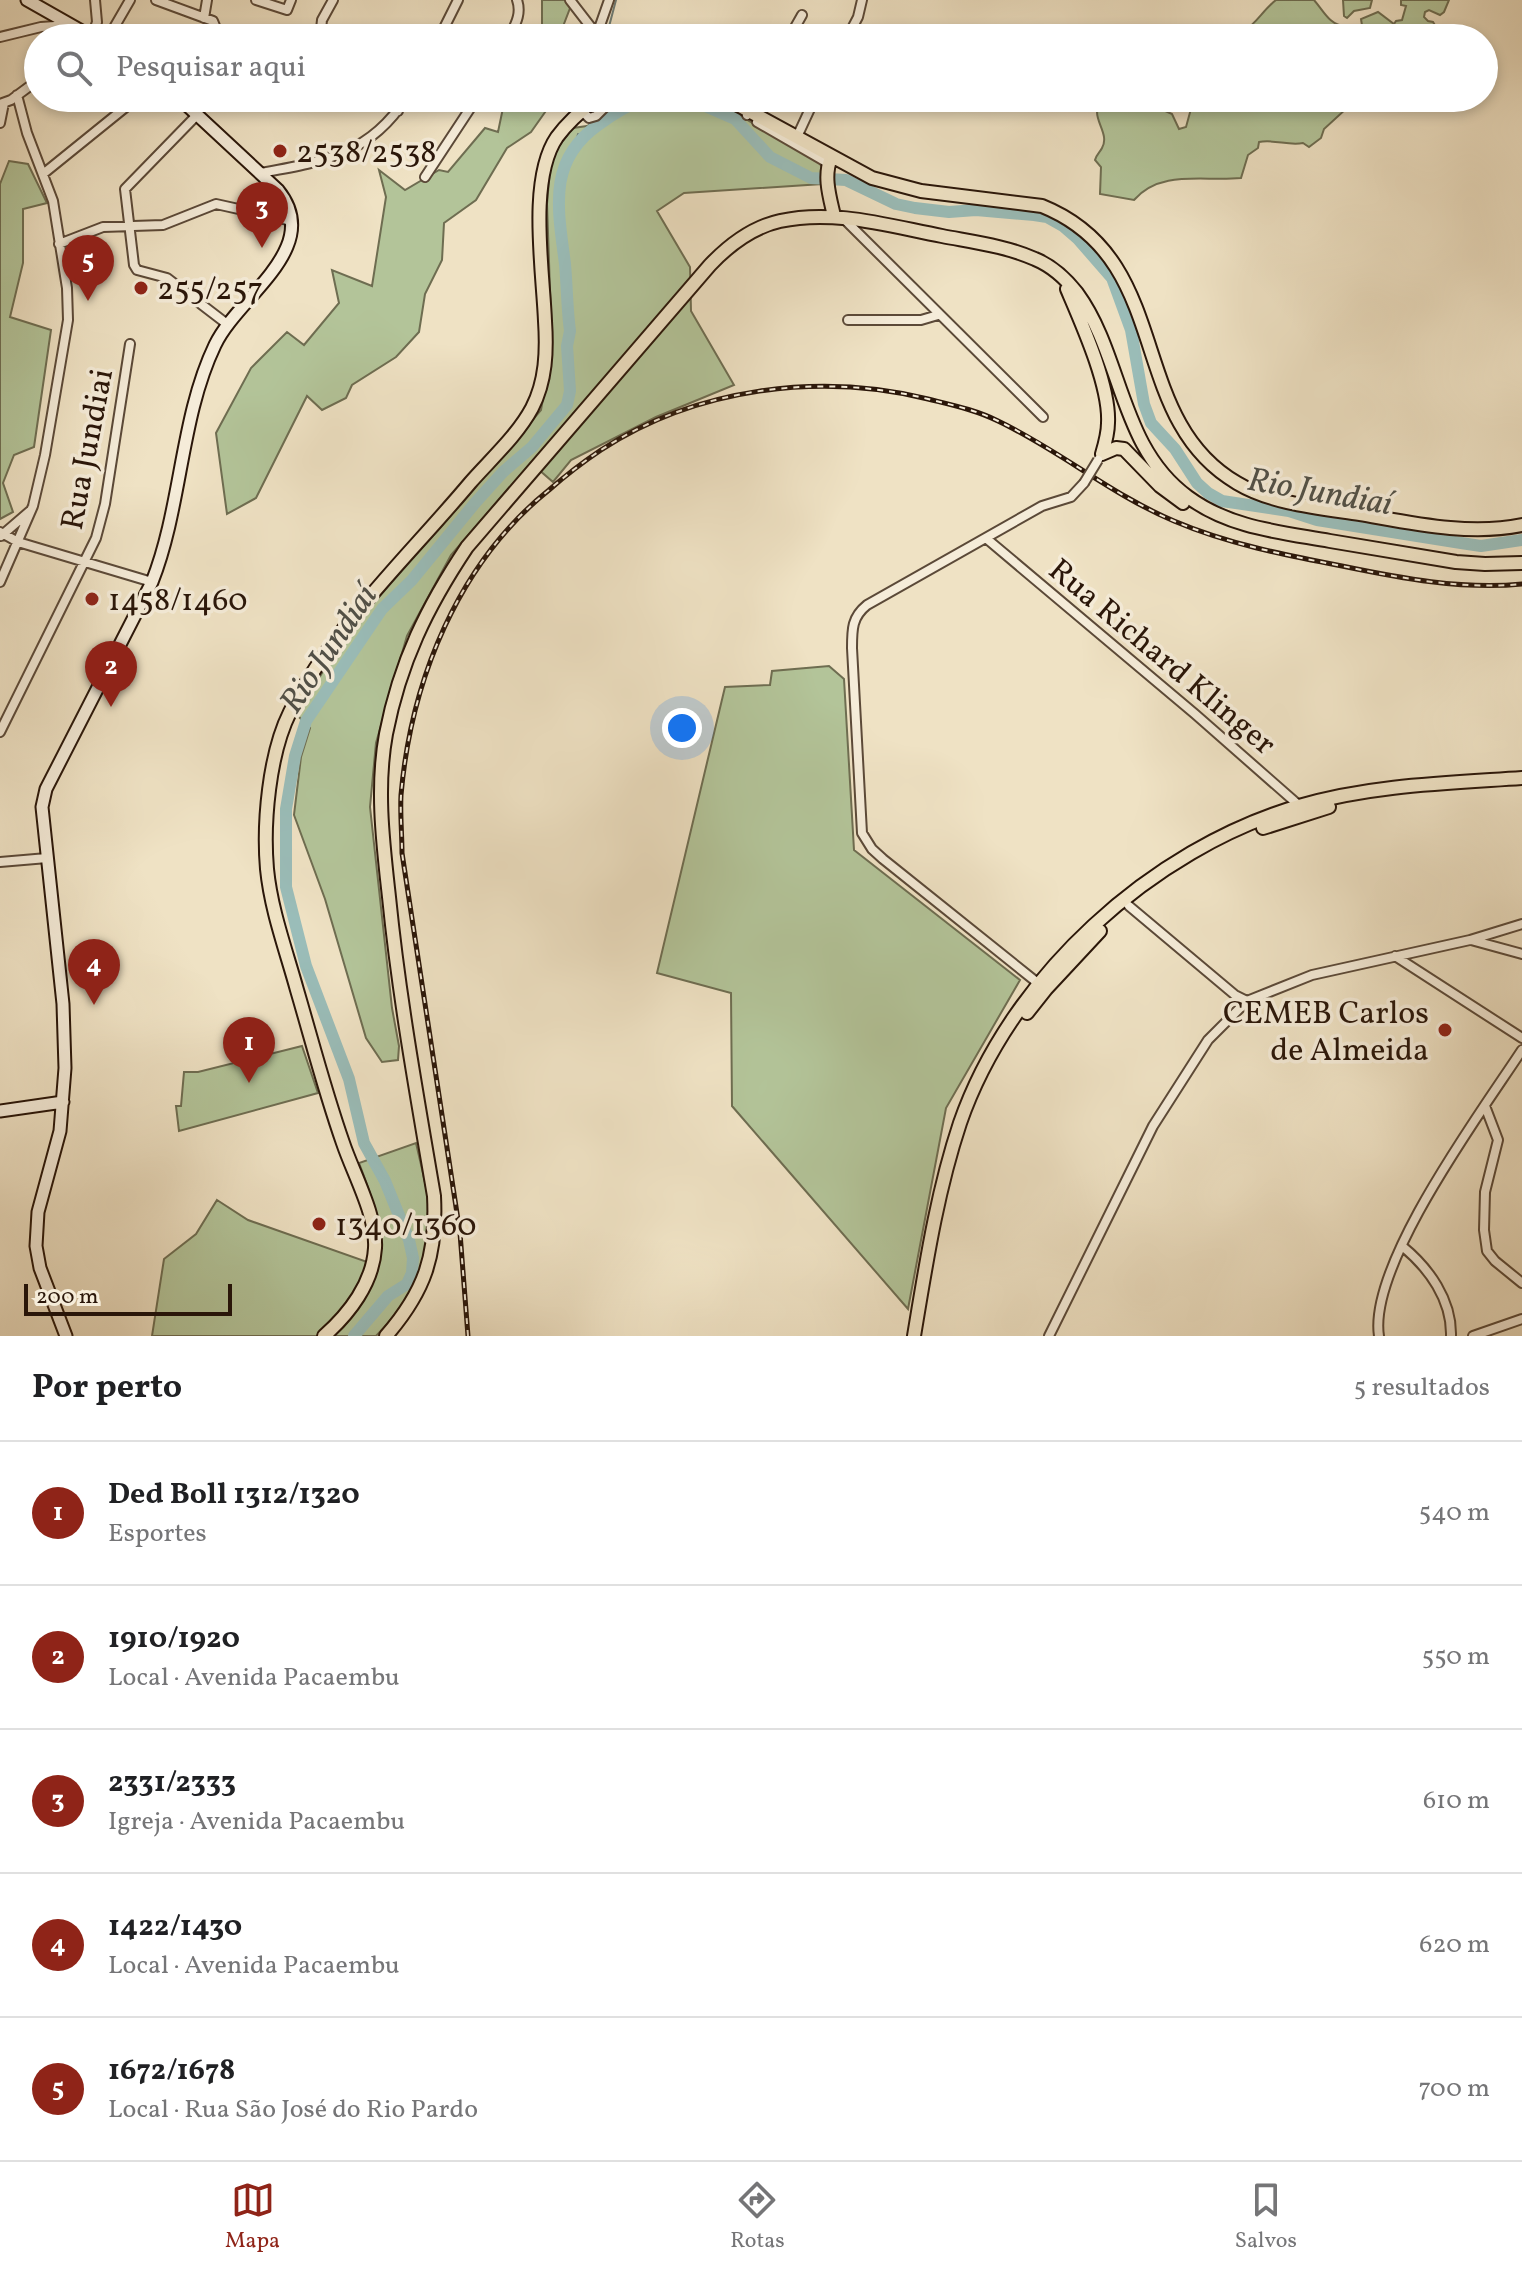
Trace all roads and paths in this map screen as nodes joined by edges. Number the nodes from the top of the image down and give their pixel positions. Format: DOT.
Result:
graph roads {
  1 [pos="27,0"];
  2 [pos="95,0"];
  3 [pos="130,0"];
  4 [pos="156,0"];
  5 [pos="207,0"];
  6 [pos="256,0"];
  7 [pos="291,0"];
  8 [pos="333,0"];
  9 [pos="517,0"];
  10 [pos="570,0"];
  11 [pos="609,0"];
  12 [pos="862,0"];
  13 [pos="453,2"];
  14 [pos="802,15"];
  15 [pos="204,18"];
  16 [pos="67,24"];
  17 [pos="96,24"];
  18 [pos="116,24"];
  19 [pos="215,24"];
  20 [pos="322,24"];
  21 [pos="444,24"];
  22 [pos="516,24"];
  23 [pos="587,24"];
  24 [pos="601,24"];
  25 [pos="797,24"];
  26 [pos="854,24"];
  27 [pos="24,31"];
  28 [pos="0,37"];
  29 [pos="24,90"];
  30 [pos="17,95"];
  31 [pos="2,103"];
  32 [pos="119,112"];
  33 [pos="194,112"];
  34 [pos="397,112"];
  35 [pos="468,112"];
  36 [pos="572,112"];
  37 [pos="744,112"];
  38 [pos="745,112"];
  39 [pos="809,112"];
  40 [pos="748,114"];
  41 [pos="197,115"];
  42 [pos="0,123"];
  43 [pos="796,141"];
  44 [pos="829,163"];
  45 [pos="260,173"];
  46 [pos="43,174"];
  47 [pos="425,177"];
  48 [pos="838,216"];
  49 [pos="292,221"];
  50 [pos="128,227"];
  51 [pos="59,244"];
  52 [pos="1061,275"];
  53 [pos="938,315"];
  54 [pos="848,320"];
  55 [pos="227,324"];
  56 [pos="130,344"];
  57 [pos="1043,417"];
  58 [pos="1100,457"];
  59 [pos="32,509"];
  60 [pos="1230,521"];
  61 [pos="1522,525"];
  62 [pos="1,534"];
  63 [pos="987,539"];
  64 [pos="18,542"];
  65 [pos="87,562"];
  66 [pos="1522,563"];
  67 [pos="0,582"];
  68 [pos="152,582"];
  69 [pos="0,732"];
  70 [pos="1522,778"];
  71 [pos="1522,786"];
  72 [pos="1302,810"];
  73 [pos="47,858"];
  74 [pos="0,862"];
  75 [pos="1129,906"];
  76 [pos="1522,924"];
  77 [pos="1470,940"];
  78 [pos="1522,954"];
  79 [pos="1395,956"];
  80 [pos="1039,984"];
  81 [pos="1247,1001"];
  82 [pos="1522,1038"];
  83 [pos="1522,1050"];
  84 [pos="63,1102"];
  85 [pos="1485,1106"];
  86 [pos="0,1111"];
  87 [pos="1402,1246"];
  88 [pos="1522,1283"];
  89 [pos="1522,1319"];
  90 [pos="66,1336"];
  91 [pos="324,1336"];
  92 [pos="386,1336"];
  93 [pos="914,1336"];
  94 [pos="922,1336"];
  95 [pos="1049,1336"];
  96 [pos="1379,1336"];
  97 [pos="1451,1336"];
  98 [pos="1473,1336"];
  1 -- 16 [label="main road"];
  2 -- 17 [label="street"];
  3 -- 18 [label="street"];
  4 -- 15 [label="street"];
  5 -- 15 [label="street"];
  6 -- 7 [label="street"];
  8 -- 20 [label="street"];
  9 -- 22 [label="street"];
  10 -- 23 [label="street"];
  11 -- 24 [label="street"];
  12 -- 26 [label="street"];
  13 -- 21 [label="street"];
  14 -- 25 [label="street"];
  15 -- 19 [label="street"];
  27 -- 28 [label="street"];
  29 -- 30 [label="street"];
  30 -- 31 [label="street"];
  30 -- 46 [label="street"];
  31 -- 42 [label="street"];
  32 -- 46 [label="street"];
  33 -- 41 [label="main road"];
  34 -- 45 [label="street"];
  35 -- 47 [label="street"];
  36 -- 91 [label="main road"];
  37 -- 40 [label="street"];
  38 -- 40 [label="main road"];
  39 -- 43 [label="street"];
  40 -- 43 [label="main road"];
  41 -- 45 [label="main road"];
  41 -- 50 [label="street"];
  43 -- 44 [label="main road"];
  44 -- 48 [label="main road"];
  44 -- 61 [label="main road"];
  45 -- 49 [label="main road"];
  46 -- 51 [label="street"];
  48 -- 52 [label="main road"];
  48 -- 53 [label="street"];
  48 -- 92 [label="main road"];
  49 -- 50 [label="street"];
  49 -- 55 [label="main road"];
  50 -- 51 [label="street"];
  50 -- 55 [label="street"];
  51 -- 59 [label="street"];
  52 -- 58 [label="main road"];
  52 -- 60 [label="main road"];
  53 -- 54 [label="street"];
  53 -- 57 [label="street"];
  55 -- 68 [label="main road"];
  56 -- 65 [label="street, Rua Jundiai"];
  58 -- 60 [label="main road"];
  58 -- 63 [label="street, bridge"];
  59 -- 62 [label="street"];
  59 -- 64 [label="street"];
  60 -- 66 [label="main road"];
  62 -- 64 [label="street"];
  63 -- 72 [label="street, Rua Richard Klinger"];
  63 -- 80 [label="street"];
  64 -- 65 [label="street"];
  64 -- 67 [label="street"];
  65 -- 68 [label="street"];
  65 -- 69 [label="street, Rua Jundiai"];
  68 -- 73 [label="main road"];
  70 -- 72 [label="main road"];
  71 -- 72 [label="main road"];
  72 -- 75 [label="main road"];
  72 -- 80 [label="main road"];
  73 -- 74 [label="street"];
  73 -- 84 [label="main road"];
  75 -- 81 [label="street"];
  75 -- 94 [label="main road"];
  76 -- 77 [label="street"];
  77 -- 78 [label="street"];
  77 -- 79 [label="street"];
  79 -- 81 [label="street"];
  79 -- 82 [label="street"];
  80 -- 93 [label="main road"];
  81 -- 95 [label="street"];
  83 -- 85 [label="street"];
  84 -- 86 [label="main road"];
  84 -- 90 [label="main road"];
  85 -- 87 [label="street"];
  85 -- 88 [label="street"];
  87 -- 96 [label="street"];
  87 -- 97 [label="street"];
  89 -- 98 [label="street"];
}
